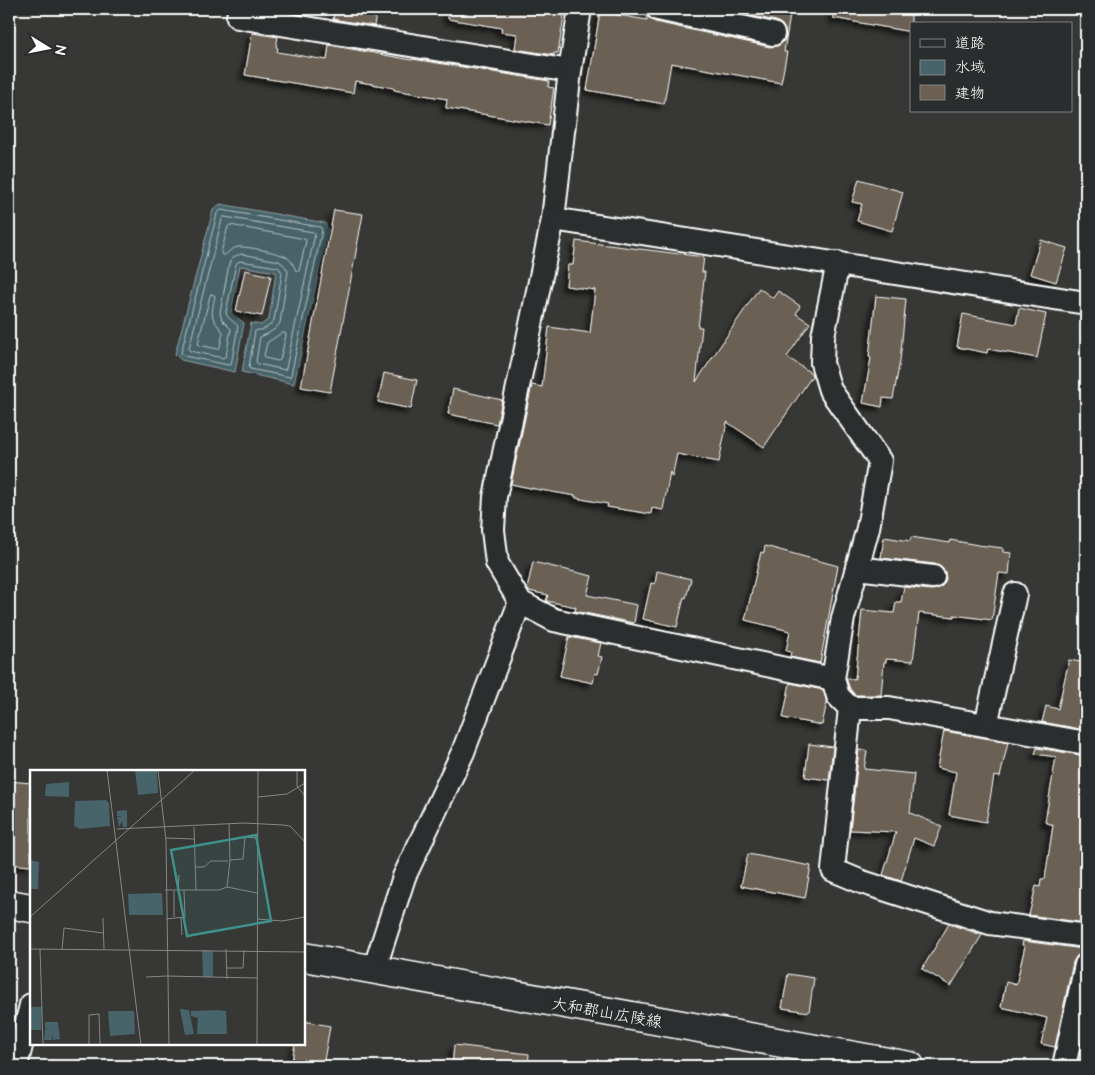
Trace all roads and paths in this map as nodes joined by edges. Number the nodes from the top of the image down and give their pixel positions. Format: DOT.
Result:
graph roads {
  1 [pos="240,9"];
  2 [pos="580,9"];
  3 [pos="658,9"];
  4 [pos="773,34"];
  5 [pos="570,71"];
  6 [pos="553,218"];
  7 [pos="838,263"];
  8 [pos="1086,302"];
  9 [pos="856,568"];
  10 [pos="933,577"];
  11 [pos="1015,594"];
  12 [pos="520,602"];
  13 [pos="833,678"];
  14 [pos="850,708"];
  15 [pos="986,725"];
  16 [pos="1086,743"];
  17 [pos="9,904"];
  18 [pos="30,908"];
  19 [pos="1086,936"];
  20 [pos="305,958"];
  21 [pos="1086,965"];
  22 [pos="374,970"];
  23 [pos="30,1009"];
  24 [pos="16,1066"];
  25 [pos="910,1066"];
  26 [pos="1064,1066"];
  1 -- 5 [label="street"];
  2 -- 5 [label="street"];
  3 -- 4 [label="street"];
  5 -- 6 [label="street"];
  6 -- 7 [label="street"];
  6 -- 12 [label="street"];
  7 -- 8 [label="street"];
  7 -- 9 [label="street"];
  9 -- 10 [label="street"];
  9 -- 13 [label="street"];
  11 -- 15 [label="street"];
  12 -- 13 [label="street"];
  12 -- 22 [label="street"];
  13 -- 14 [label="street"];
  14 -- 15 [label="street"];
  14 -- 19 [label="street"];
  15 -- 16 [label="street"];
  17 -- 18 [label="main road"];
  20 -- 22 [label="main road, 大和郡山広陵線"];
  21 -- 26 [label="street"];
  22 -- 25 [label="main road, 大和郡山広陵線"];
  23 -- 24 [label="street"];
}
